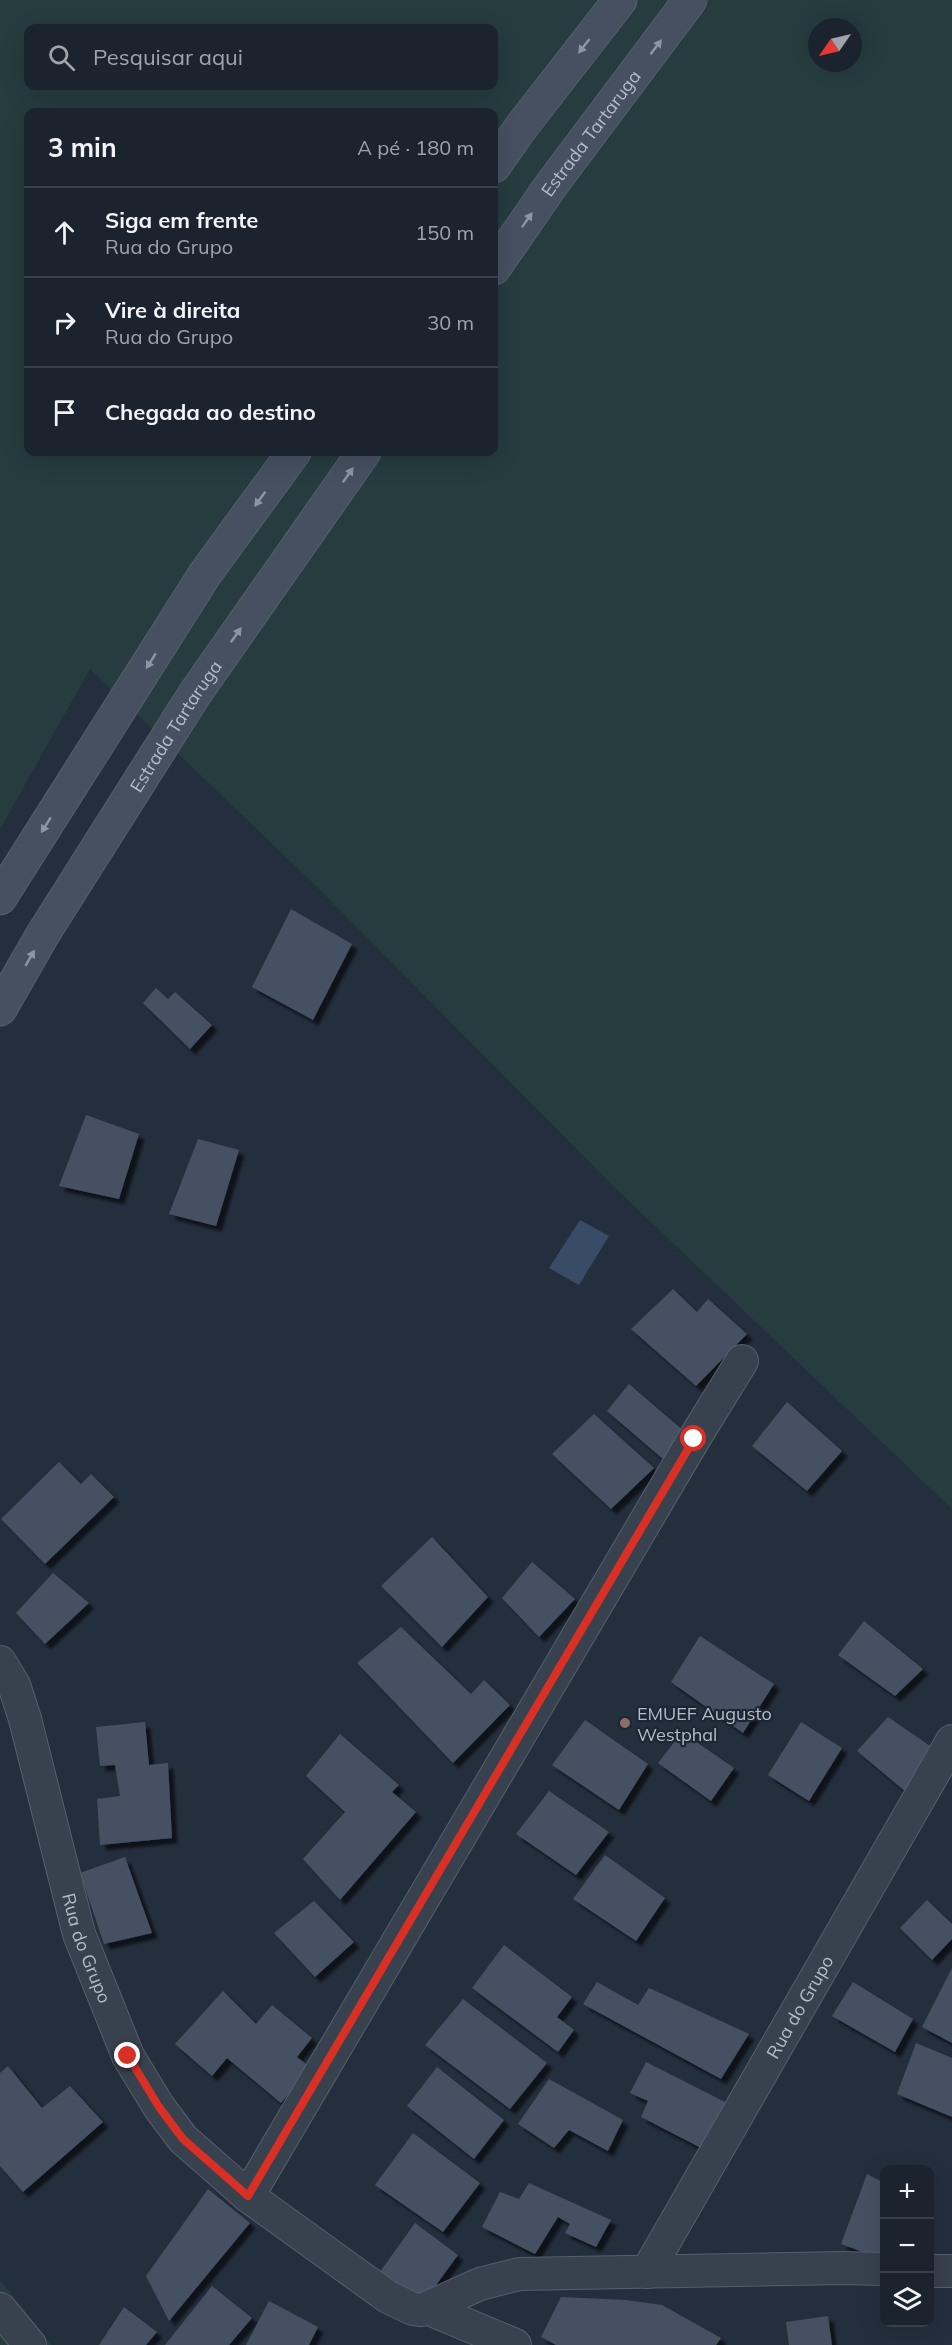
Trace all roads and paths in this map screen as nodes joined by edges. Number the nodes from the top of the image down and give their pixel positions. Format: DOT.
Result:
graph roads {
  1 [pos="620,0"];
  2 [pos="690,0"];
  3 [pos="498,160"];
  4 [pos="498,262"];
  5 [pos="291,456"];
  6 [pos="361,456"];
  7 [pos="0,898"];
  8 [pos="0,1009"];
  9 [pos="742,1361"];
  10 [pos="0,1662"];
  11 [pos="952,1741"];
  12 [pos="248,2196"];
  13 [pos="880,2270"];
  14 [pos="934,2271"];
  15 [pos="952,2271"];
  16 [pos="647,2272"];
  17 [pos="427,2308"];
  18 [pos="0,2309"];
  19 [pos="30,2345"];
  20 [pos="515,2345"];
  1 -- 3 [label="street, one-way"];
  4 -- 2 [label="street, Estrada Tartaruga, one-way"];
  5 -- 7 [label="street, one-way"];
  8 -- 6 [label="street, Estrada Tartaruga, one-way"];
  9 -- 12 [label="street"];
  10 -- 12 [label="street, Rua do Grupo"];
  11 -- 16 [label="street, Rua do Grupo"];
  12 -- 17 [label="street, Rua do Grupo"];
  13 -- 16 [label="street"];
  14 -- 15 [label="street"];
  16 -- 17 [label="street"];
  17 -- 20 [label="street, Rua do Grupo"];
  18 -- 19 [label="street"];
}
